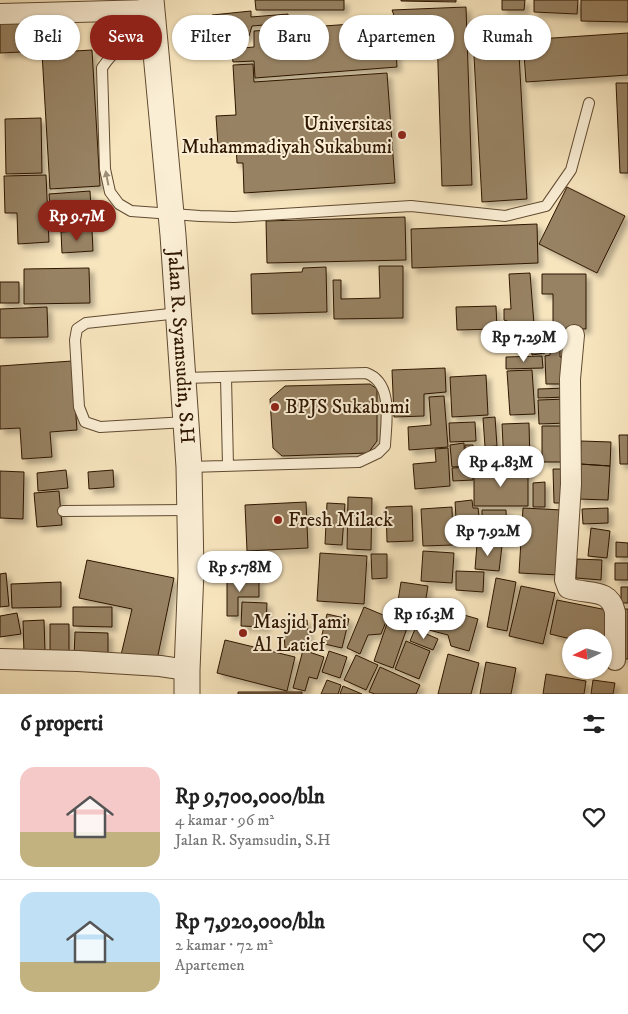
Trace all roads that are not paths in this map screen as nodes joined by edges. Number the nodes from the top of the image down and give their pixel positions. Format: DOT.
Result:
graph roads {
  1 [pos="151,5"];
  2 [pos="0,14"];
  3 [pos="107,60"];
  4 [pos="156,60"];
  5 [pos="589,103"];
  6 [pos="171,214"];
  7 [pos="179,313"];
  8 [pos="574,336"];
  9 [pos="226,377"];
  10 [pos="184,378"];
  11 [pos="187,422"];
  12 [pos="228,466"];
  13 [pos="189,468"];
  14 [pos="190,510"];
  15 [pos="63,511"];
  16 [pos="0,659"];
  17 [pos="615,660"];
  18 [pos="187,682"];
  1 -- 2 [label="street"];
  6 -- 3 [label="lane, one-way"];
  4 -- 6 [label="street, Jalan R. Syamsudin, S.H"];
  5 -- 6 [label="lane"];
  6 -- 7 [label="street, Jalan R. Syamsudin, S.H"];
  7 -- 10 [label="street, Jalan R. Syamsudin, S.H"];
  7 -- 11 [label="lane"];
  8 -- 17 [label="street"];
  9 -- 10 [label="lane"];
  9 -- 12 [label="lane"];
  9 -- 12 [label="lane"];
  10 -- 11 [label="street, Jalan R. Syamsudin, S.H"];
  11 -- 13 [label="street, Jalan R. Syamsudin, S.H"];
  12 -- 13 [label="lane"];
  13 -- 14 [label="street, Jalan R. Syamsudin, S.H"];
  14 -- 15 [label="lane"];
  14 -- 18 [label="street, Jalan R. Syamsudin, S.H"];
  16 -- 18 [label="street"];
}
